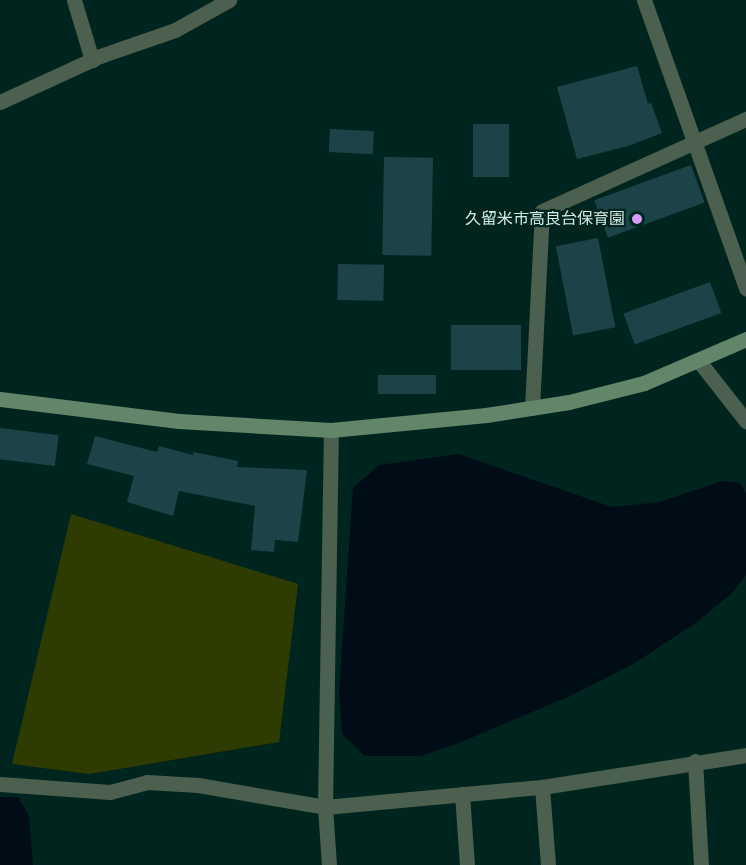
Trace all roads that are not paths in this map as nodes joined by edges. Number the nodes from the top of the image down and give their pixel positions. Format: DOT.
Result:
graph roads {
  1 [pos="74,0"];
  2 [pos="644,0"];
  3 [pos="222,2"];
  4 [pos="92,60"];
  5 [pos="0,102"];
  6 [pos="746,119"];
  7 [pos="695,141"];
  8 [pos="746,288"];
  9 [pos="746,339"];
  10 [pos="698,360"];
  11 [pos="0,399"];
  12 [pos="532,408"];
  13 [pos="746,421"];
  14 [pos="331,430"];
  15 [pos="746,755"];
  16 [pos="695,761"];
  17 [pos="0,784"];
  18 [pos="542,787"];
  19 [pos="462,794"];
  20 [pos="325,807"];
  21 [pos="329,865"];
  22 [pos="467,865"];
  23 [pos="548,865"];
  24 [pos="701,865"];
  1 -- 4 [label="street"];
  2 -- 7 [label="street"];
  3 -- 4 [label="street"];
  4 -- 5 [label="street"];
  6 -- 7 [label="street"];
  7 -- 8 [label="street"];
  7 -- 12 [label="street"];
  9 -- 10 [label="street"];
  10 -- 12 [label="street"];
  10 -- 13 [label="street"];
  11 -- 14 [label="street"];
  12 -- 14 [label="street"];
  14 -- 20 [label="street"];
  15 -- 16 [label="street"];
  16 -- 18 [label="street"];
  16 -- 24 [label="street"];
  17 -- 20 [label="street"];
  18 -- 19 [label="street"];
  18 -- 23 [label="street"];
  19 -- 20 [label="street"];
  19 -- 22 [label="street"];
  20 -- 21 [label="street"];
}
